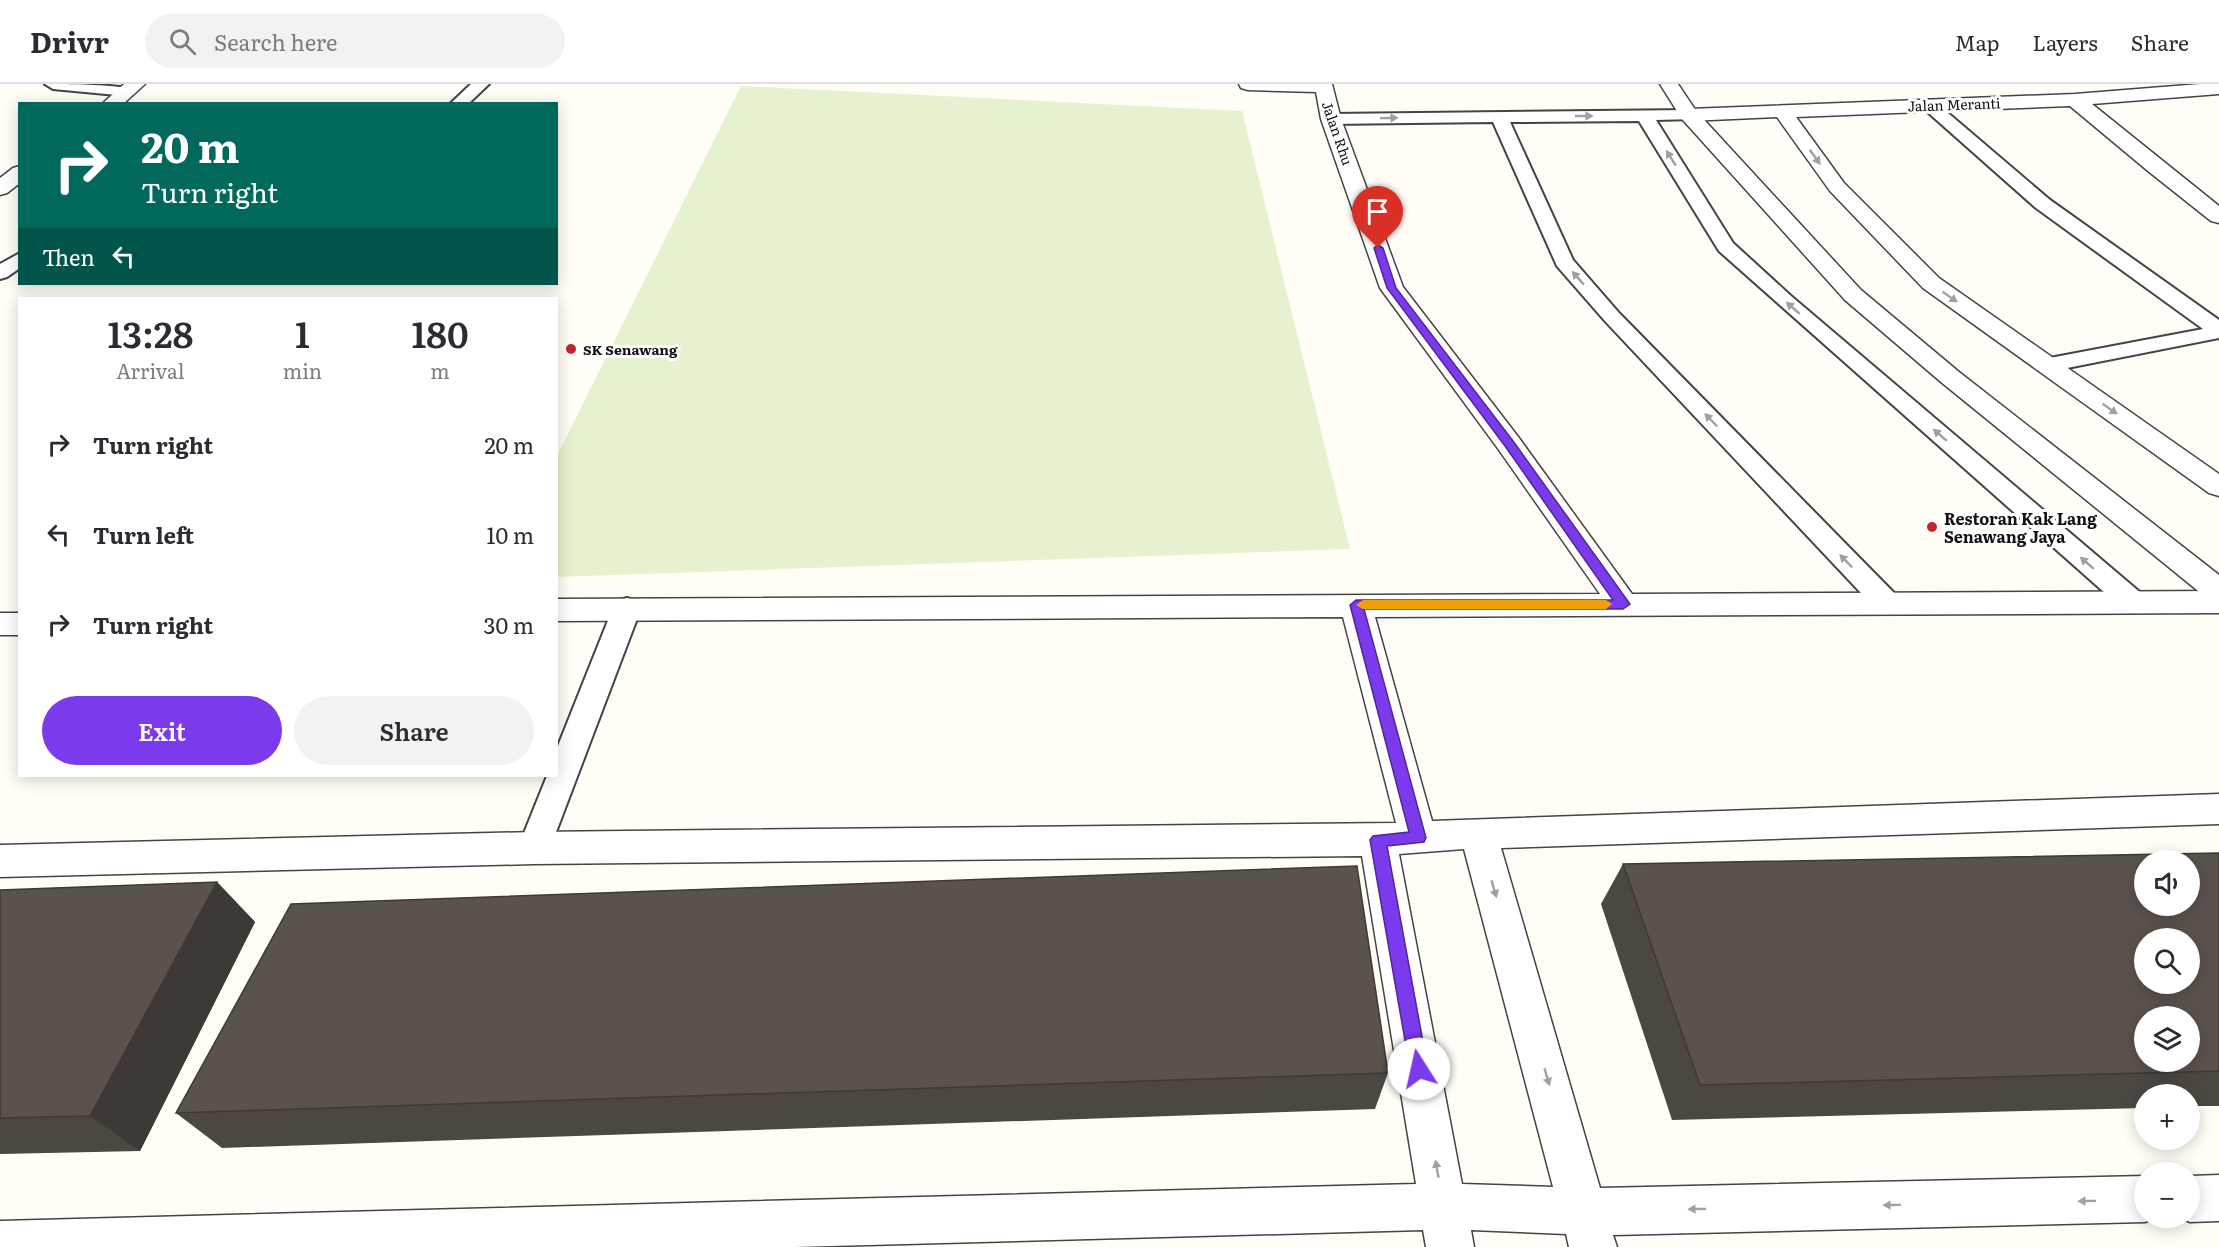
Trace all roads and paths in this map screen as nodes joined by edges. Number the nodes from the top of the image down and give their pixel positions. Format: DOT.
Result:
graph roads {
  1 [pos="53,84"];
  2 [pos="481,84"];
  3 [pos="1248,84"];
  4 [pos="1669,84"];
  5 [pos="1323,86"];
  6 [pos="132,88"];
  7 [pos="2219,88"];
  8 [pos="2075,100"];
  9 [pos="114,102"];
  10 [pos="460,102"];
  11 [pos="1929,105"];
  12 [pos="1781,110"];
  13 [pos="1689,115"];
  14 [pos="1499,116"];
  15 [pos="1645,116"];
  16 [pos="1331,119"];
  17 [pos="0,168"];
  18 [pos="18,171"];
  19 [pos="18,173"];
  20 [pos="0,189"];
  21 [pos="2219,216"];
  22 [pos="18,260"];
  23 [pos="0,273"];
  24 [pos="2219,331"];
  25 [pos="2047,365"];
  26 [pos="2219,487"];
  27 [pos="2219,591"];
  28 [pos="2132,602"];
  29 [pos="2219,602"];
  30 [pos="1887,603"];
  31 [pos="1623,604"];
  32 [pos="1356,605"];
  33 [pos="627,608"];
  34 [pos="558,610"];
  35 [pos="0,624"];
  36 [pos="18,624"];
  37 [pos="2219,809"];
  38 [pos="1478,833"];
  39 [pos="1418,838"];
  40 [pos="1378,840"];
  41 [pos="534,848"];
  42 [pos="0,861"];
  43 [pos="2200,1198"];
  44 [pos="2219,1198"];
  45 [pos="2134,1200"];
  46 [pos="1447,1226"];
  47 [pos="1589,1229"];
  48 [pos="0,1245"];
  1 -- 6 [label="lane"];
  2 -- 10 [label="lane"];
  3 -- 5 [label="street"];
  4 -- 13 [label="street"];
  5 -- 16 [label="street, Jalan Rhu"];
  6 -- 9 [label="street"];
  7 -- 8 [label="street, Jalan Meranti"];
  8 -- 11 [label="street, Jalan Meranti"];
  8 -- 21 [label="street"];
  11 -- 12 [label="street, Jalan Meranti"];
  11 -- 24 [label="lane"];
  12 -- 13 [label="street, Jalan Meranti"];
  12 -- 25 [label="street, one-way"];
  13 -- 15 [label="lane"];
  13 -- 27 [label="street"];
  14 -- 15 [label="lane, one-way"];
  16 -- 14 [label="lane, one-way"];
  30 -- 14 [label="lane, one-way"];
  28 -- 15 [label="lane, one-way"];
  16 -- 31 [label="street, Jalan Rhu"];
  17 -- 18 [label="street"];
  19 -- 20 [label="street"];
  22 -- 23 [label="lane"];
  24 -- 25 [label="lane"];
  25 -- 26 [label="street, one-way"];
  28 -- 29 [label="street"];
  28 -- 30 [label="street"];
  30 -- 31 [label="street"];
  31 -- 32 [label="street"];
  32 -- 33 [label="street"];
  32 -- 39 [label="street"];
  33 -- 34 [label="street"];
  33 -- 41 [label="lane"];
  35 -- 36 [label="street"];
  37 -- 38 [label="street"];
  38 -- 39 [label="street"];
  38 -- 47 [label="street, one-way"];
  39 -- 40 [label="street"];
  40 -- 41 [label="street"];
  46 -- 40 [label="street, one-way"];
  41 -- 42 [label="street"];
  43 -- 44 [label="street"];
  45 -- 47 [label="street, one-way"];
  46 -- 47 [label="street"];
  46 -- 48 [label="street"];
}
